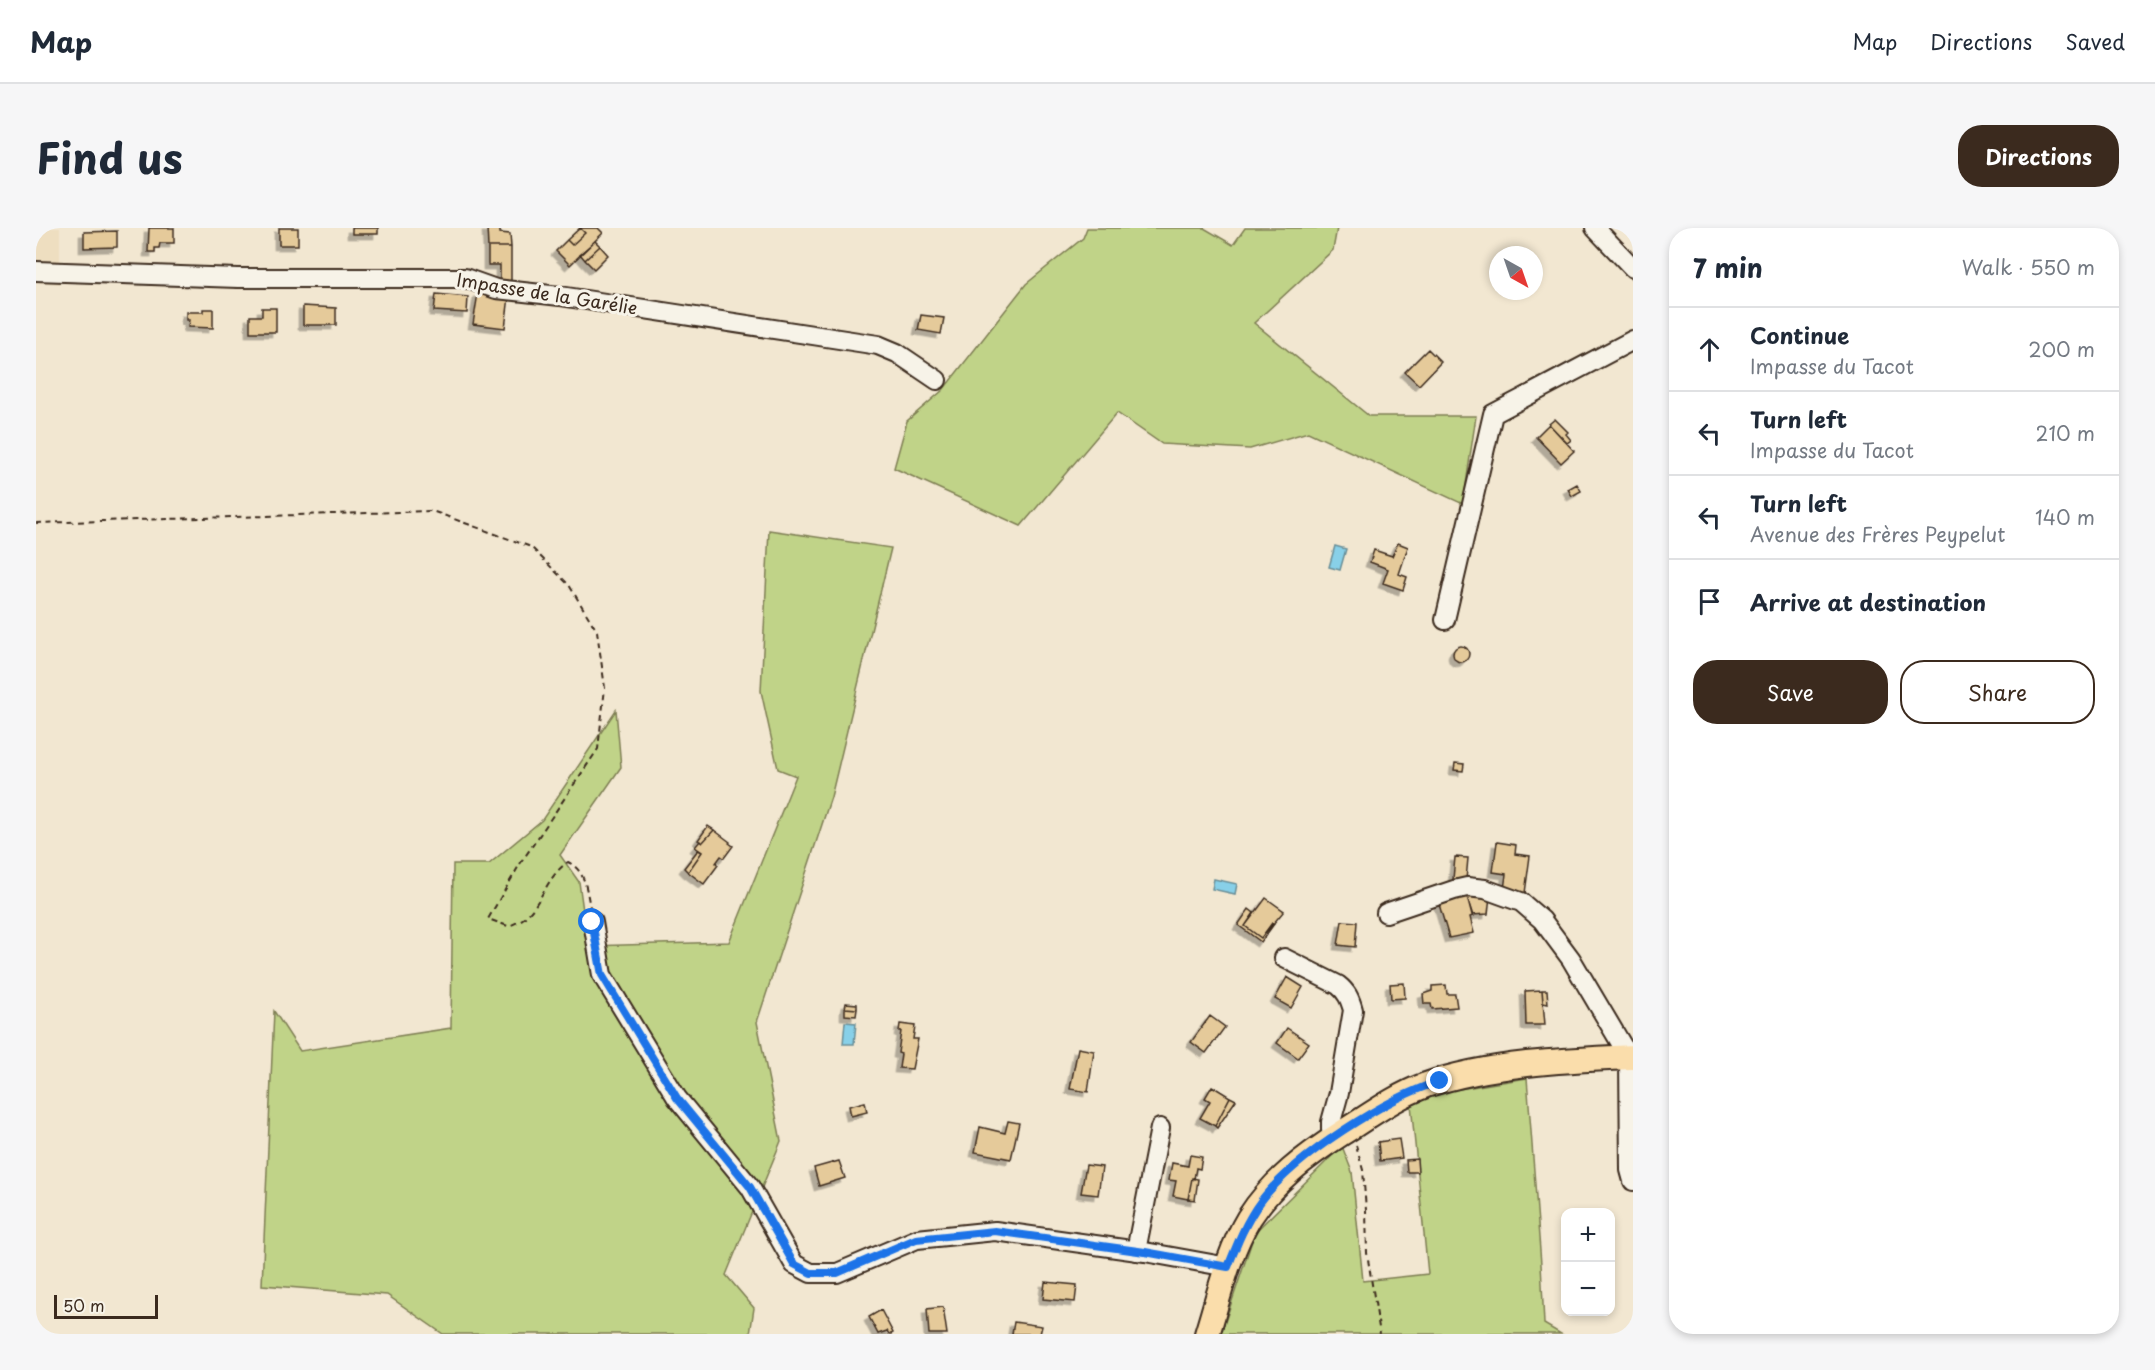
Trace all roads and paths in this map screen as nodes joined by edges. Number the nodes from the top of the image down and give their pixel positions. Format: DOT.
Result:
graph roads {
  1 [pos="1595,228"];
  2 [pos="1633,268"];
  3 [pos="36,271"];
  4 [pos="1633,340"];
  5 [pos="937,380"];
  6 [pos="36,523"];
  7 [pos="1445,620"];
  8 [pos="1386,913"];
  9 [pos="592,922"];
  10 [pos="1284,958"];
  11 [pos="1631,1057"];
  12 [pos="1160,1128"];
  13 [pos="1341,1133"];
  14 [pos="1633,1181"];
  15 [pos="1136,1251"];
  16 [pos="1228,1267"];
  17 [pos="1207,1334"];
  18 [pos="1380,1334"];
  1 -- 2 [label="street"];
  3 -- 5 [label="street, Impasse de la Garélie"];
  4 -- 7 [label="street"];
  6 -- 9 [label="path"];
  8 -- 11 [label="street"];
  9 -- 15 [label="street"];
  10 -- 13 [label="street"];
  11 -- 13 [label="main road"];
  11 -- 14 [label="street"];
  12 -- 15 [label="street"];
  13 -- 16 [label="main road"];
  13 -- 18 [label="path"];
  15 -- 16 [label="street"];
  16 -- 17 [label="main road"];
}
